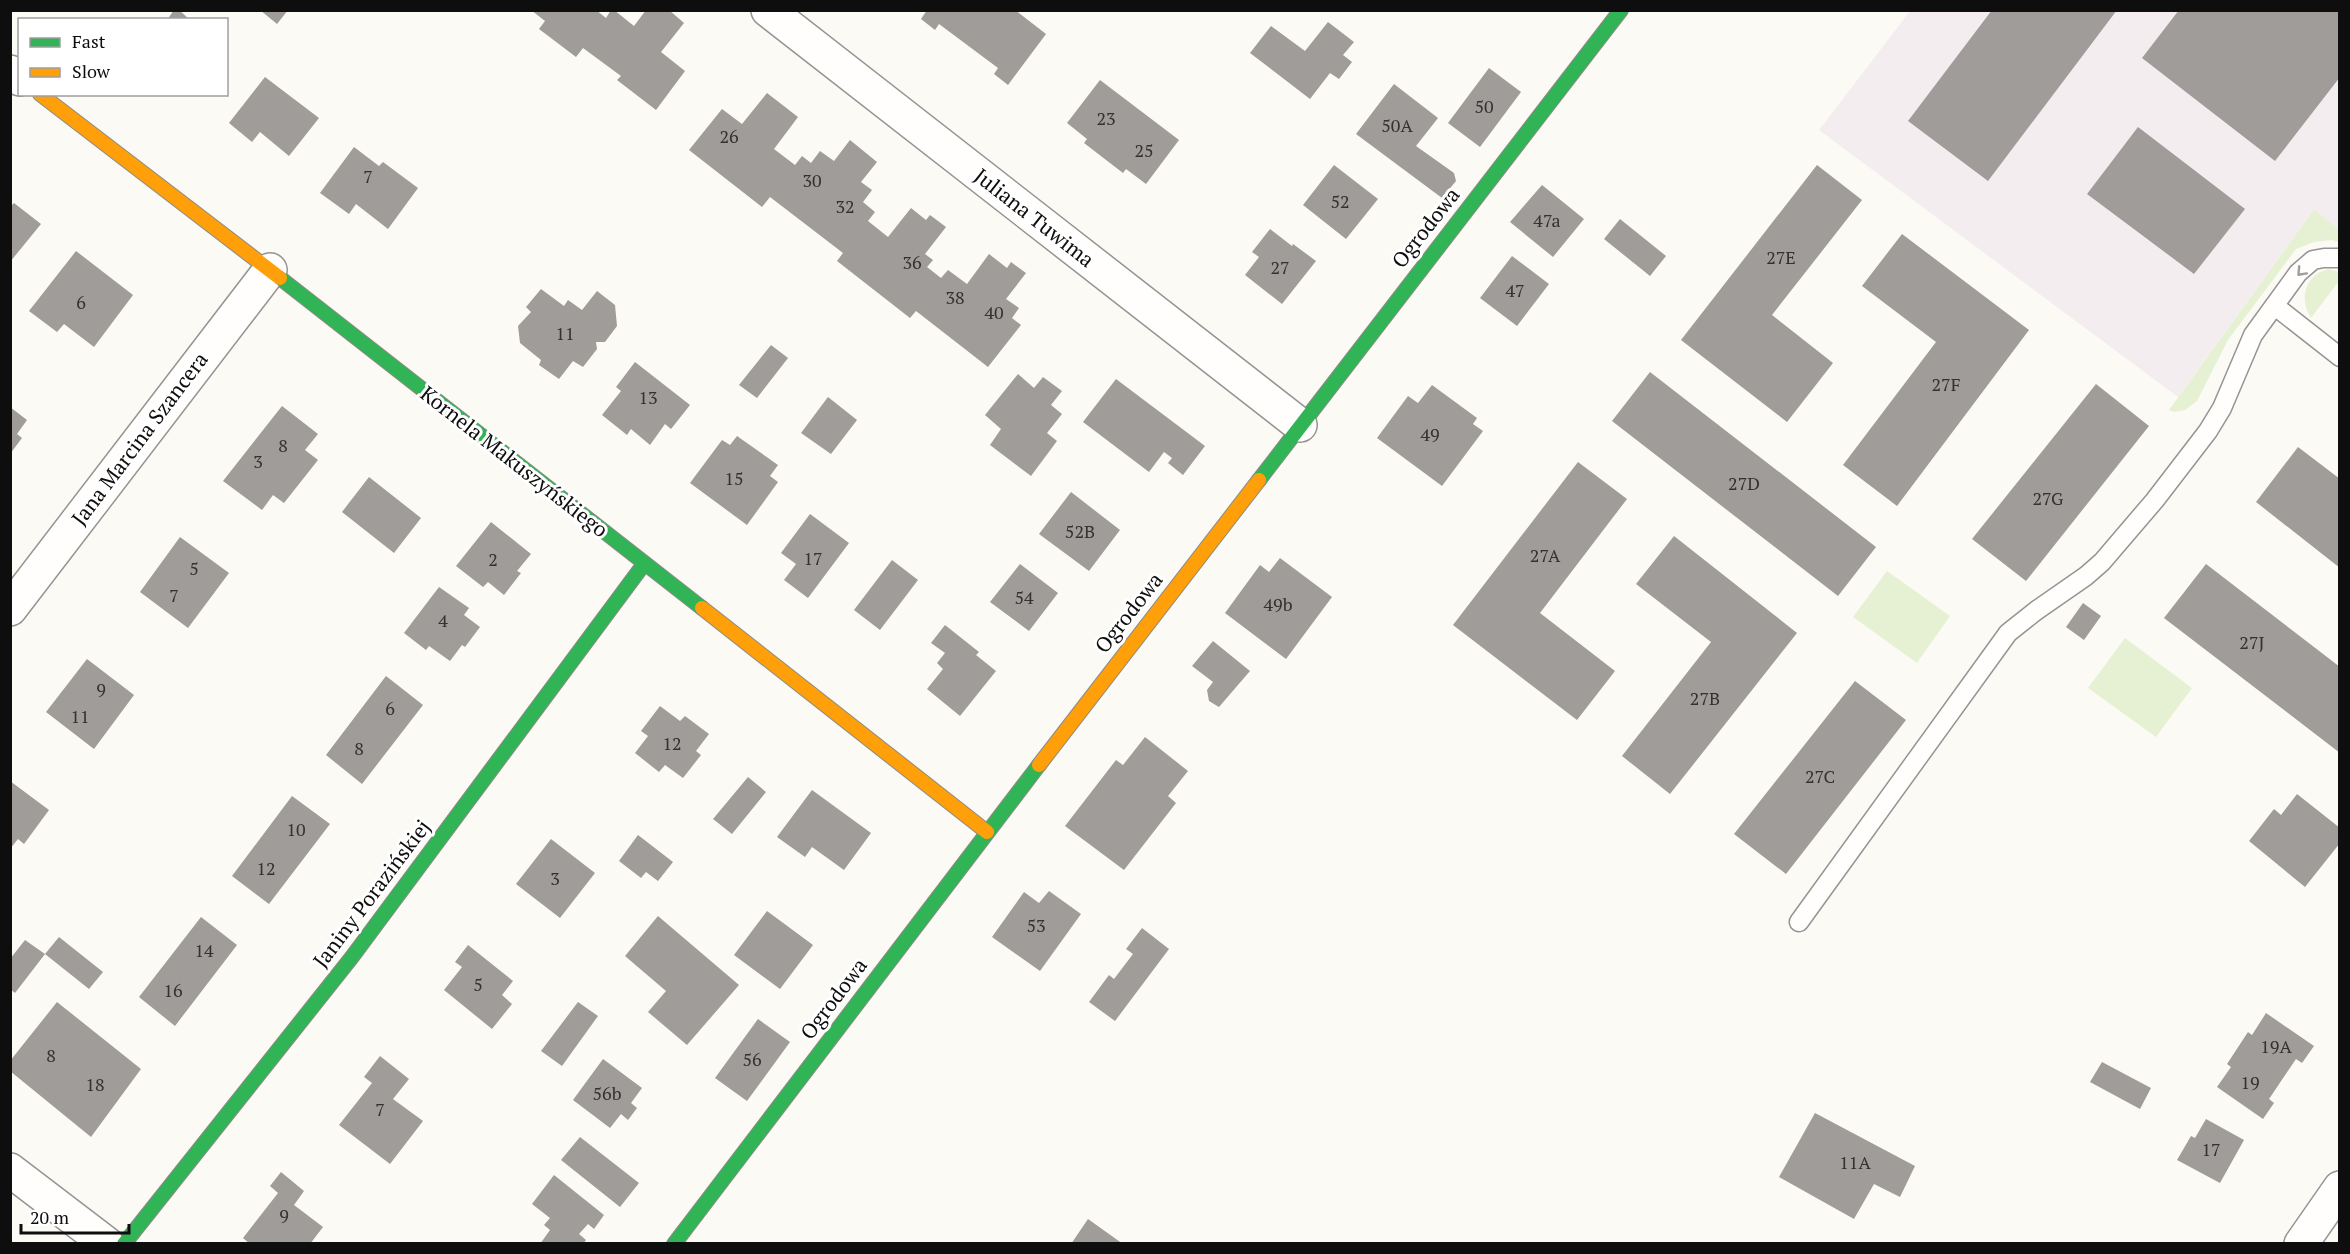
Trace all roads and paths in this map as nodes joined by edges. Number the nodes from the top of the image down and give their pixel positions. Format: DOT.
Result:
graph roads {
  1 [pos="768,10"];
  2 [pos="1621,10"];
  3 [pos="43,96"];
  4 [pos="2340,258"];
  5 [pos="270,270"];
  6 [pos="2275,306"];
  7 [pos="2340,357"];
  8 [pos="1300,425"];
  9 [pos="644,564"];
  10 [pos="10,609"];
  11 [pos="987,832"];
  12 [pos="1799,922"];
  13 [pos="10,1170"];
  14 [pos="2340,1188"];
  15 [pos="107,1244"];
  16 [pos="124,1244"];
  17 [pos="674,1244"];
  18 [pos="2301,1244"];
  1 -- 8 [label="street, Juliana Tuwima"];
  2 -- 8 [label="street, Ogrodowa"];
  3 -- 5 [label="street, Kornela Makuszyńskiego"];
  4 -- 6 [label="lane, one-way"];
  5 -- 9 [label="street, Kornela Makuszyńskiego"];
  5 -- 10 [label="street, Jana Marcina Szancera"];
  6 -- 7 [label="lane"];
  6 -- 12 [label="lane"];
  8 -- 11 [label="street, Ogrodowa"];
  9 -- 11 [label="street, Kornela Makuszyńskiego"];
  9 -- 16 [label="street, Janiny Porazińskiej"];
  11 -- 17 [label="street, Ogrodowa"];
  13 -- 15 [label="street"];
  14 -- 18 [label="street"];
}
